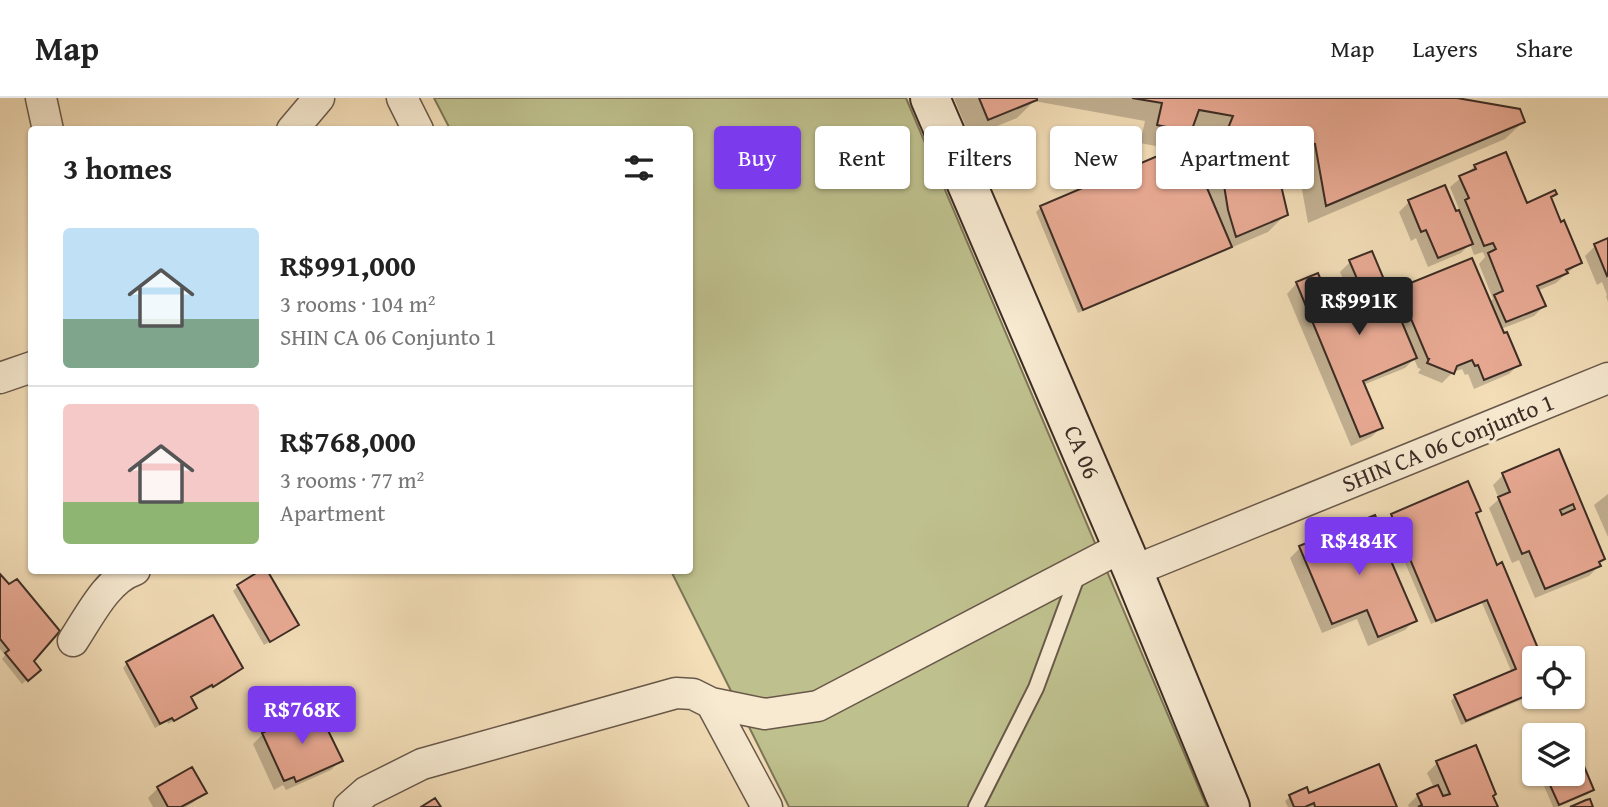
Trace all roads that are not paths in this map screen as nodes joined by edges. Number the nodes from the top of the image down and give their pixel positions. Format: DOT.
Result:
graph roads {
  1 [pos="41,98"];
  2 [pos="319,98"];
  3 [pos="402,98"];
  4 [pos="930,98"];
  5 [pos="47,126"];
  6 [pos="295,126"];
  7 [pos="416,126"];
  8 [pos="28,368"];
  9 [pos="1608,378"];
  10 [pos="0,379"];
  11 [pos="1128,559"];
  12 [pos="1079,569"];
  13 [pos="125,574"];
  14 [pos="72,641"];
  15 [pos="711,703"];
  16 [pos="349,807"];
  17 [pos="766,807"];
  18 [pos="976,807"];
  19 [pos="1230,807"];
  1 -- 5 [label="street"];
  2 -- 6 [label="street"];
  3 -- 7 [label="street"];
  4 -- 11 [label="street, CA 06"];
  8 -- 10 [label="street"];
  9 -- 11 [label="street, SHIN CA 06 Conjunto 1"];
  11 -- 12 [label="street, SHIN CA 06 Conjunto 1"];
  11 -- 19 [label="street, CA 06"];
  12 -- 15 [label="street, SHIN CA 06 Conjunto 1"];
  12 -- 18 [label="lane"];
  13 -- 14 [label="street"];
  15 -- 16 [label="street, SHIN CA 06 Conjunto 1"];
  15 -- 17 [label="street"];
}
